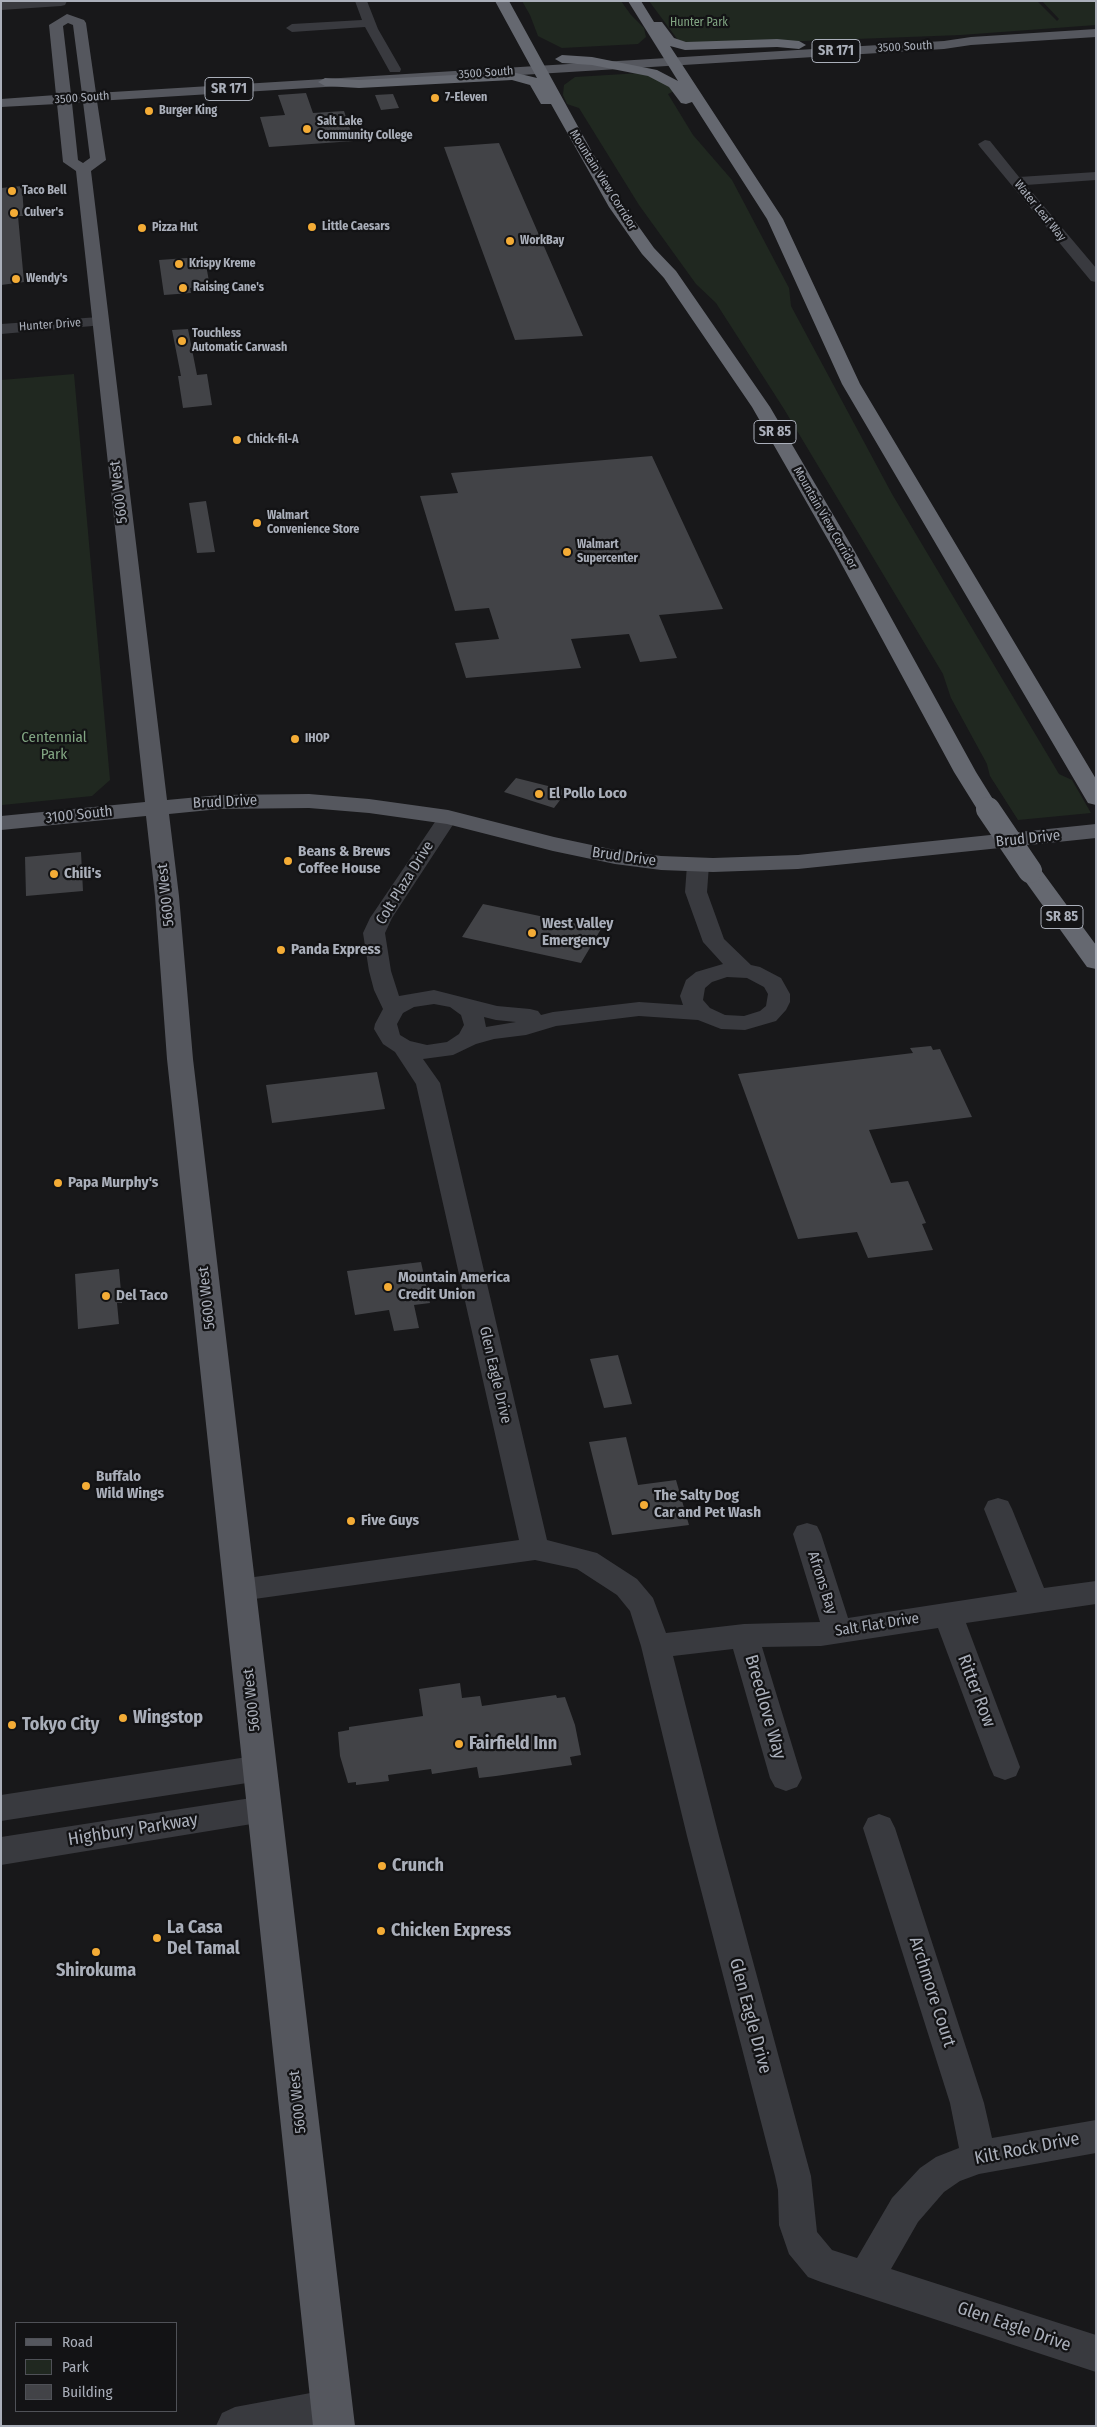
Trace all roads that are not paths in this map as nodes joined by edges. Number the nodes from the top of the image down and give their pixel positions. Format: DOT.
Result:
graph roads {
  1 [pos="361,1"];
  2 [pos="494,1"];
  3 [pos="502,1"];
  4 [pos="510,1"];
  5 [pos="634,1"];
  6 [pos="640,1"];
  7 [pos="61,2"];
  8 [pos="1,6"];
  9 [pos="67,18"];
  10 [pos="369,23"];
  11 [pos="292,28"];
  12 [pos="654,32"];
  13 [pos="1096,33"];
  14 [pos="970,41"];
  15 [pos="539,43"];
  16 [pos="799,44"];
  17 [pos="558,54"];
  18 [pos="670,57"];
  19 [pos="702,60"];
  20 [pos="603,61"];
  21 [pos="512,62"];
  22 [pos="536,65"];
  23 [pos="394,69"];
  24 [pos="325,82"];
  25 [pos="550,91"];
  26 [pos="1,92"];
  27 [pos="89,92"];
  28 [pos="64,93"];
  29 [pos="1,103"];
  30 [pos="985,144"];
  31 [pos="584,152"];
  32 [pos="734,156"];
  33 [pos="83,169"];
  34 [pos="1096,176"];
  35 [pos="751,178"];
  36 [pos="1016,181"];
  37 [pos="1094,275"];
  38 [pos="99,322"];
  39 [pos="1,329"];
  40 [pos="1096,798"];
  41 [pos="157,807"];
  42 [pos="448,817"];
  43 [pos="1,823"];
  44 [pos="1096,832"];
  45 [pos="698,865"];
  46 [pos="714,942"];
  47 [pos="1096,962"];
  48 [pos="743,970"];
  49 [pos="710,973"];
  50 [pos="384,981"];
  51 [pos="692,990"];
  52 [pos="417,998"];
  53 [pos="457,1002"];
  54 [pos="394,1009"];
  55 [pos="639,1009"];
  56 [pos="702,1013"];
  57 [pos="553,1019"];
  58 [pos="460,1043"];
  59 [pos="403,1047"];
  60 [pos="428,1083"];
  61 [pos="998,1509"];
  62 [pos="807,1534"];
  63 [pos="535,1549"];
  64 [pos="240,1590"];
  65 [pos="1096,1592"];
  66 [pos="1035,1601"];
  67 [pos="948,1614"];
  68 [pos="838,1631"];
  69 [pos="744,1636"];
  70 [pos="656,1646"];
  71 [pos="1005,1767"];
  72 [pos="260,1768"];
  73 [pos="786,1778"];
  74 [pos="1,1808"];
  75 [pos="264,1810"];
  76 [pos="879,1828"];
  77 [pos="1,1851"];
  78 [pos="1096,2136"];
  79 [pos="979,2156"];
  80 [pos="866,2277"];
  81 [pos="1096,2354"];
  82 [pos="333,2417"];
  83 [pos="235,2426"];
  1 -- 10 [label="street"];
  2 -- 21 [label="highway"];
  3 -- 22 [label="highway, Mountain View Corridor / SR 85"];
  4 -- 15 [label="highway"];
  5 -- 12 [label="highway"];
  6 -- 16 [label="highway"];
  7 -- 8 [label="street"];
  7 -- 9 [label="main road"];
  9 -- 27 [label="main road"];
  9 -- 28 [label="main road"];
  10 -- 11 [label="street"];
  10 -- 23 [label="street"];
  12 -- 18 [label="highway"];
  12 -- 20 [label="highway"];
  13 -- 14 [label="main road, 3500 South / SR 171"];
  14 -- 16 [label="main road, 3500 South / SR 171"];
  14 -- 19 [label="main road, 3500 South / SR 171"];
  16 -- 18 [label="main road, 3500 South / SR 171"];
  17 -- 20 [label="highway"];
  17 -- 22 [label="main road, 3500 South / SR 171"];
  18 -- 19 [label="main road, 3500 South / SR 171"];
  18 -- 20 [label="highway"];
  18 -- 20 [label="main road, 3500 South / SR 171"];
  18 -- 32 [label="highway"];
  19 -- 35 [label="highway"];
  20 -- 22 [label="main road, 3500 South / SR 171"];
  20 -- 25 [label="highway"];
  20 -- 32 [label="highway"];
  21 -- 22 [label="main road, 3500 South / SR 171"];
  21 -- 23 [label="main road, 3500 South / SR 171"];
  22 -- 24 [label="main road, 3500 South / SR 171"];
  22 -- 25 [label="highway, Mountain View Corridor / SR 85"];
  23 -- 27 [label="main road, 3500 South / SR 171"];
  24 -- 27 [label="main road, 3500 South / SR 171"];
  24 -- 31 [label="highway"];
  25 -- 31 [label="highway, Mountain View Corridor / SR 85"];
  26 -- 28 [label="main road, 3500 South / SR 171"];
  27 -- 28 [label="main road, 3500 South / SR 171"];
  27 -- 33 [label="main road"];
  28 -- 29 [label="main road, 3500 South / SR 171"];
  28 -- 33 [label="main road"];
  30 -- 36 [label="street, Water Leaf Way"];
  31 -- 47 [label="highway, Mountain View Corridor / SR 85, bridge"];
  32 -- 35 [label="highway"];
  33 -- 38 [label="main road, 5600 West"];
  34 -- 36 [label="street"];
  35 -- 40 [label="highway"];
  36 -- 37 [label="street, Water Leaf Way"];
  38 -- 39 [label="street, Hunter Drive"];
  38 -- 41 [label="main road, 5600 West"];
  41 -- 42 [label="main road, Brud Drive"];
  41 -- 43 [label="main road, 3100 South"];
  41 -- 64 [label="main road, 5600 West"];
  42 -- 45 [label="main road, Brud Drive"];
  42 -- 50 [label="street, Colt Plaza Drive"];
  44 -- 45 [label="main road, Brud Drive"];
  45 -- 46 [label="street"];
  46 -- 48 [label="street"];
  46 -- 49 [label="street"];
  48 -- 49 [label="street"];
  48 -- 56 [label="street"];
  49 -- 51 [label="street"];
  50 -- 52 [label="street"];
  50 -- 54 [label="street, Colt Plaza Drive"];
  51 -- 55 [label="street"];
  51 -- 56 [label="street"];
  52 -- 53 [label="street"];
  52 -- 54 [label="street"];
  53 -- 57 [label="street"];
  53 -- 58 [label="street"];
  54 -- 59 [label="street"];
  55 -- 56 [label="street"];
  55 -- 57 [label="street"];
  57 -- 58 [label="street"];
  58 -- 59 [label="street"];
  58 -- 60 [label="street"];
  59 -- 60 [label="street, Glen Eagle Drive"];
  60 -- 63 [label="street, Glen Eagle Drive"];
  61 -- 66 [label="street"];
  62 -- 68 [label="street, Afrons Bay"];
  63 -- 64 [label="street, Glen Eagle Drive"];
  63 -- 70 [label="street, Glen Eagle Drive"];
  64 -- 72 [label="main road, 5600 West"];
  65 -- 66 [label="street, Salt Flat Drive"];
  66 -- 67 [label="street, Salt Flat Drive"];
  67 -- 68 [label="street, Salt Flat Drive"];
  67 -- 71 [label="street, Ritter Row"];
  68 -- 69 [label="street, Salt Flat Drive"];
  69 -- 70 [label="street, Salt Flat Drive"];
  69 -- 73 [label="street, Breedlove Way"];
  70 -- 80 [label="street, Glen Eagle Drive"];
  72 -- 74 [label="street"];
  72 -- 75 [label="main road, 5600 West"];
  75 -- 77 [label="street, Highbury Parkway"];
  75 -- 82 [label="main road, 5600 West"];
  76 -- 79 [label="street, Archmore Court"];
  78 -- 79 [label="street, Kilt Rock Drive"];
  79 -- 80 [label="street, Kilt Rock Drive"];
  80 -- 81 [label="street, Glen Eagle Drive"];
  82 -- 83 [label="street"];
}
